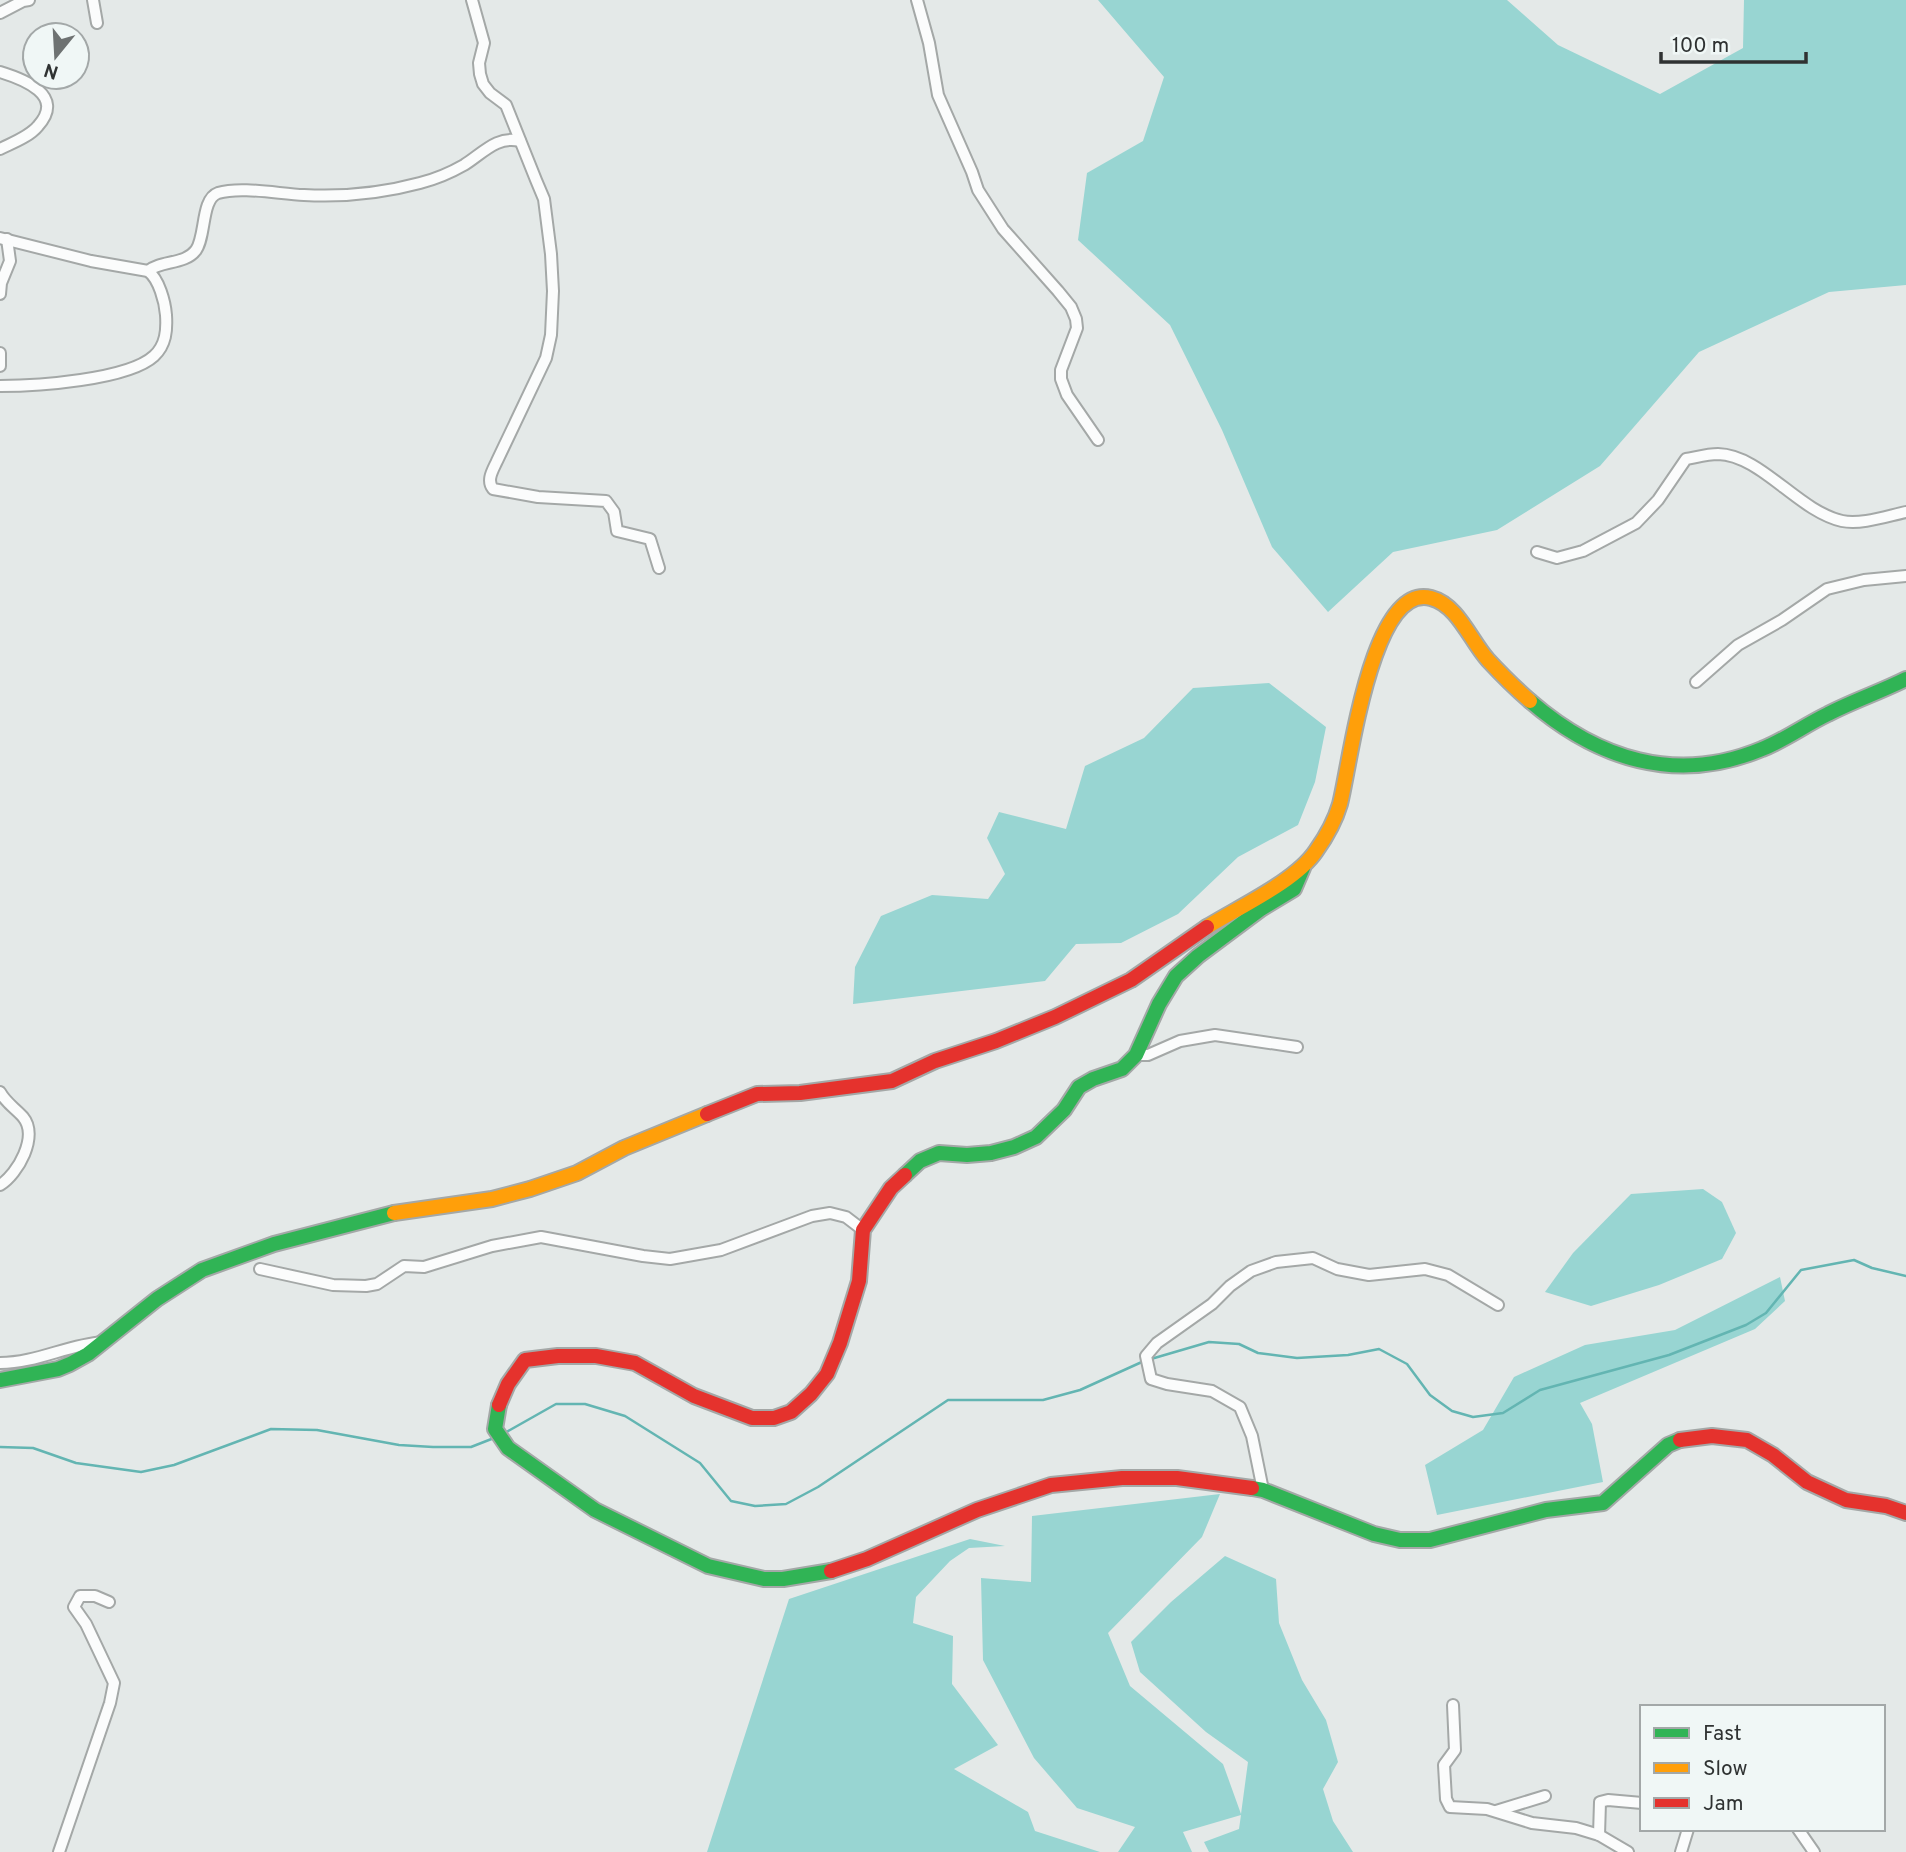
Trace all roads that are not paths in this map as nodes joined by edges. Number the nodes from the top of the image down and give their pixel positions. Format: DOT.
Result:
graph roads {
  1 [pos="29,0"];
  2 [pos="93,0"];
  3 [pos="472,0"];
  4 [pos="918,0"];
  5 [pos="0,13"];
  6 [pos="97,23"];
  7 [pos="0,72"];
  8 [pos="520,141"];
  9 [pos="0,149"];
  10 [pos="3,238"];
  11 [pos="148,271"];
  12 [pos="0,294"];
  13 [pos="0,352"];
  14 [pos="0,366"];
  15 [pos="0,386"];
  16 [pos="1098,440"];
  17 [pos="1906,512"];
  18 [pos="1537,552"];
  19 [pos="659,568"];
  20 [pos="1906,576"];
  21 [pos="1906,679"];
  22 [pos="1696,682"];
  23 [pos="1303,868"];
  24 [pos="1297,1047"];
  25 [pos="1136,1055"];
  26 [pos="0,1092"];
  27 [pos="0,1185"];
  28 [pos="863,1230"];
  29 [pos="260,1269"];
  30 [pos="1498,1305"];
  31 [pos="103,1342"];
  32 [pos="0,1363"];
  33 [pos="0,1380"];
  34 [pos="1263,1490"];
  35 [pos="1906,1513"];
  36 [pos="109,1602"];
  37 [pos="1453,1705"];
  38 [pos="1545,1796"];
  39 [pos="1640,1803"];
  40 [pos="1496,1811"];
  41 [pos="1687,1831"];
  42 [pos="1799,1831"];
  43 [pos="1599,1835"];
  44 [pos="59,1852"];
  45 [pos="1628,1852"];
  46 [pos="1681,1852"];
  47 [pos="1814,1852"];
  1 -- 5 [label="street"];
  2 -- 6 [label="street"];
  3 -- 8 [label="street"];
  4 -- 16 [label="street"];
  7 -- 9 [label="street"];
  8 -- 11 [label="street"];
  8 -- 19 [label="street"];
  10 -- 11 [label="street"];
  10 -- 12 [label="street"];
  11 -- 15 [label="street"];
  13 -- 14 [label="street"];
  17 -- 18 [label="street"];
  20 -- 22 [label="street"];
  21 -- 23 [label="street"];
  23 -- 25 [label="street"];
  23 -- 31 [label="street"];
  24 -- 25 [label="street"];
  25 -- 28 [label="street"];
  26 -- 27 [label="street"];
  28 -- 29 [label="street"];
  28 -- 34 [label="street"];
  30 -- 34 [label="street"];
  31 -- 32 [label="street"];
  31 -- 33 [label="street"];
  34 -- 35 [label="street"];
  36 -- 44 [label="street"];
  37 -- 40 [label="street"];
  38 -- 40 [label="street"];
  39 -- 43 [label="street"];
  40 -- 43 [label="street"];
  41 -- 46 [label="street"];
  42 -- 47 [label="street"];
  43 -- 45 [label="street"];
}
